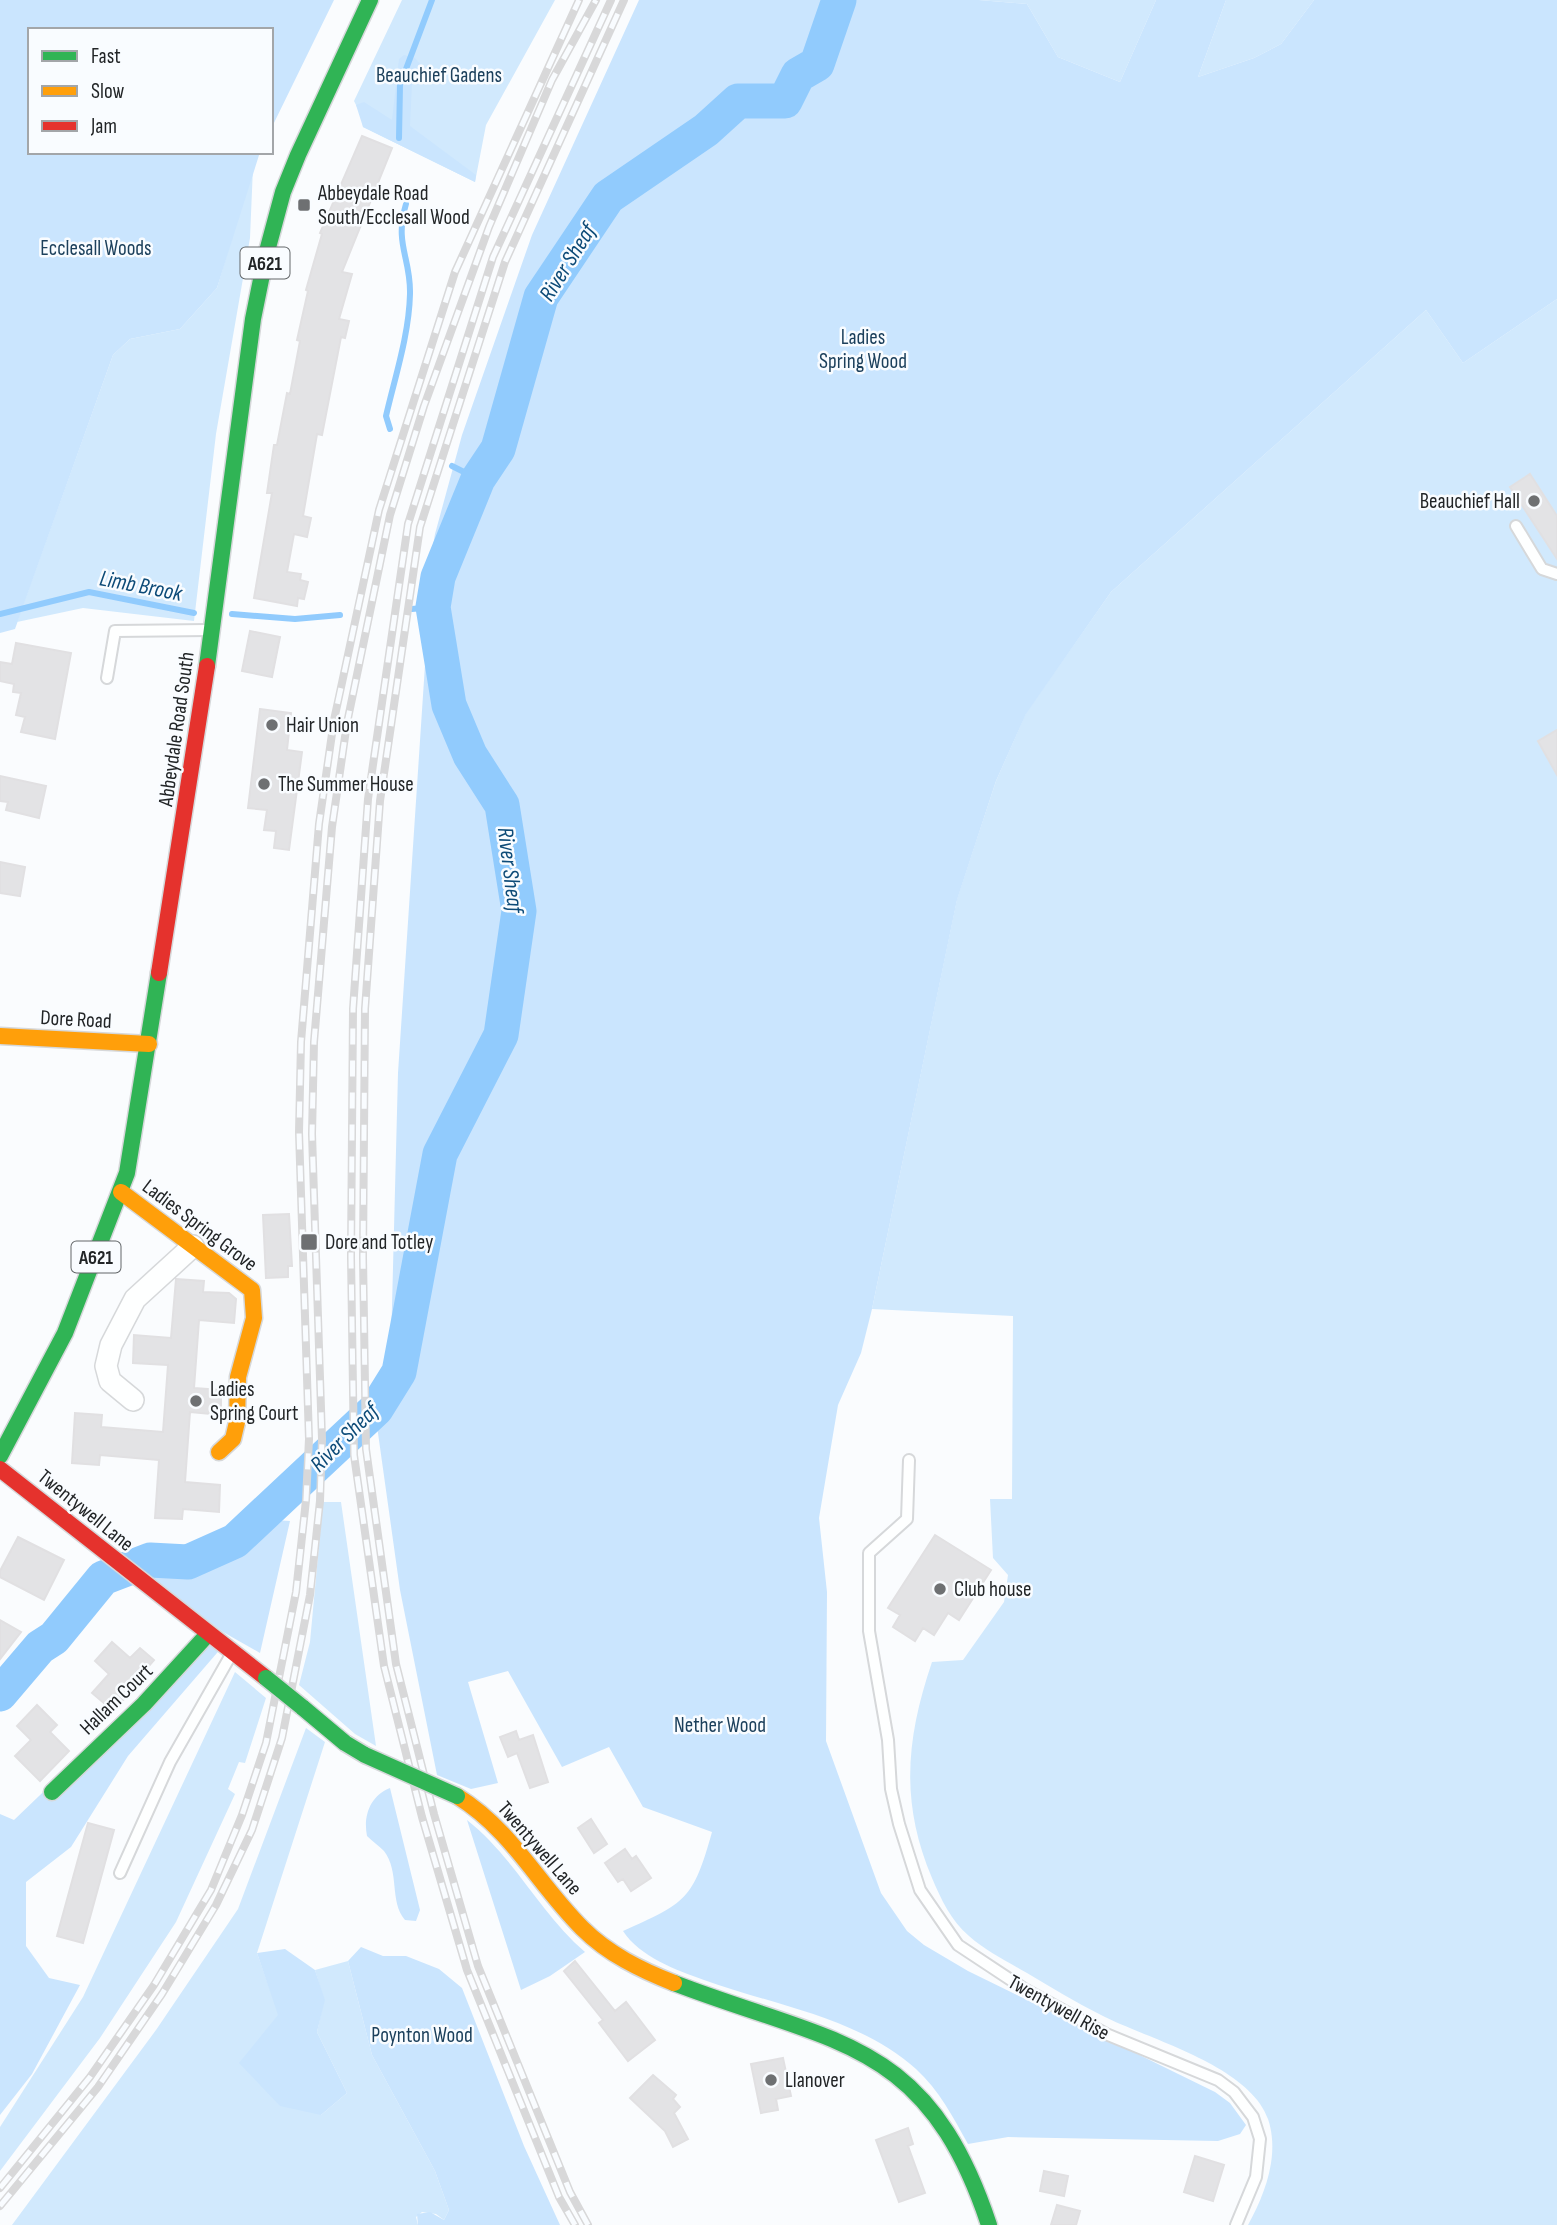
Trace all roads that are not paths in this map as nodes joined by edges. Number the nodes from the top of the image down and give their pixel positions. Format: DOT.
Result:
graph roads {
  1 [pos="370,0"];
  2 [pos="1516,526"];
  3 [pos="1557,574"];
  4 [pos="210,630"];
  5 [pos="107,678"];
  6 [pos="0,1036"];
  7 [pos="149,1044"];
  8 [pos="121,1192"];
  9 [pos="193,1246"];
  10 [pos="133,1400"];
  11 [pos="219,1452"];
  12 [pos="0,1456"];
  13 [pos="909,1460"];
  14 [pos="0,1469"];
  15 [pos="208,1634"];
  16 [pos="232,1653"];
  17 [pos="52,1793"];
  18 [pos="120,1872"];
  19 [pos="989,2225"];
  20 [pos="1236,2225"];
  1 -- 4 [label="street, Abbeydale Road South / A621"];
  2 -- 3 [label="lane"];
  4 -- 5 [label="lane"];
  4 -- 7 [label="street, Abbeydale Road South / A621"];
  6 -- 7 [label="street, Dore Road"];
  7 -- 8 [label="street, Abbeydale Road South / A621"];
  8 -- 9 [label="street, Ladies Spring Grove"];
  8 -- 12 [label="street, Abbeydale Road South / A621"];
  9 -- 10 [label="street"];
  9 -- 11 [label="street, Ladies Spring Grove"];
  13 -- 20 [label="lane, Twentywell Rise"];
  14 -- 15 [label="street, Twentywell Lane"];
  15 -- 16 [label="street, Twentywell Lane"];
  15 -- 17 [label="street, Hallam Court"];
  16 -- 18 [label="lane"];
  16 -- 19 [label="street, Twentywell Lane, bridge"];
}
